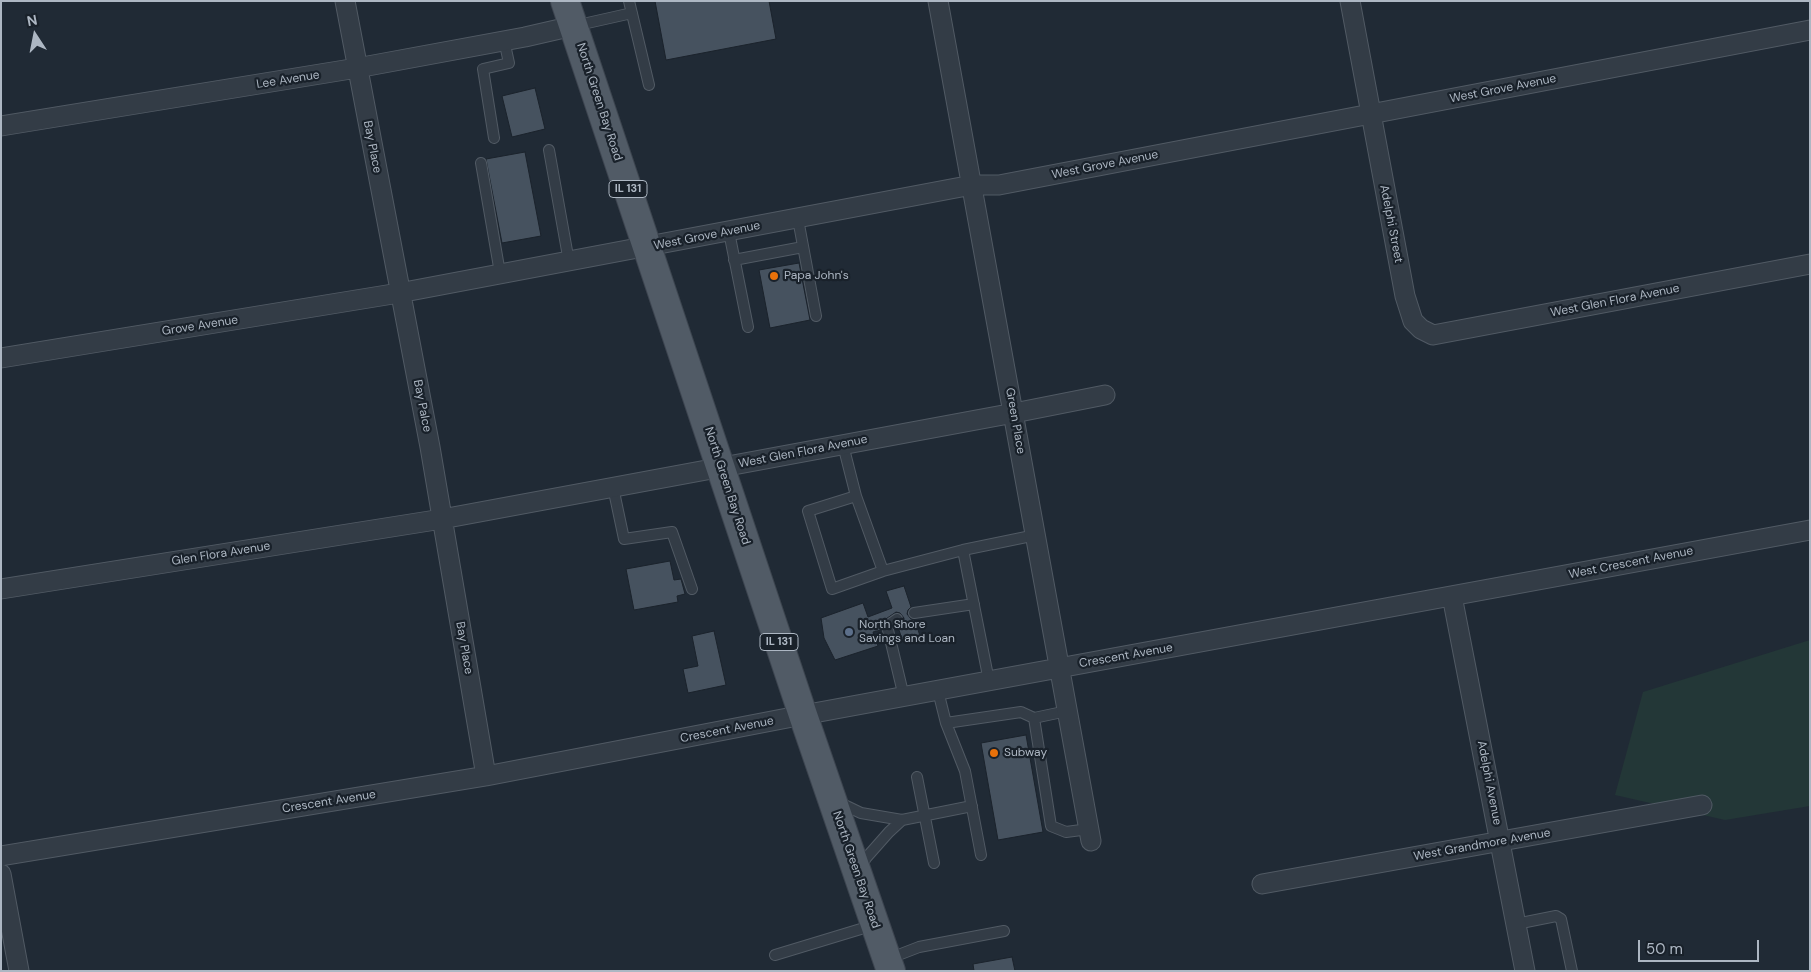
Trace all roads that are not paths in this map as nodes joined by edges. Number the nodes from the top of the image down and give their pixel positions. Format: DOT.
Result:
graph roads {
  1 [pos="345,1"];
  2 [pos="629,1"];
  3 [pos="938,1"];
  4 [pos="1350,1"];
  5 [pos="632,12"];
  6 [pos="569,14"];
  7 [pos="1810,30"];
  8 [pos="504,40"];
  9 [pos="357,68"];
  10 [pos="649,85"];
  11 [pos="1371,114"];
  12 [pos="1,126"];
  13 [pos="494,138"];
  14 [pos="549,150"];
  15 [pos="481,163"];
  16 [pos="972,185"];
  17 [pos="798,219"];
  18 [pos="729,232"];
  19 [pos="647,247"];
  20 [pos="803,247"];
  21 [pos="734,260"];
  22 [pos="570,262"];
  23 [pos="1810,264"];
  24 [pos="500,273"];
  25 [pos="399,293"];
  26 [pos="816,316"];
  27 [pos="748,327"];
  28 [pos="1422,329"];
  29 [pos="1,358"];
  30 [pos="1106,394"];
  31 [pos="1014,413"];
  32 [pos="843,445"];
  33 [pos="721,468"];
  34 [pos="613,488"];
  35 [pos="856,496"];
  36 [pos="442,519"];
  37 [pos="1810,530"];
  38 [pos="1036,536"];
  39 [pos="963,550"];
  40 [pos="883,571"];
  41 [pos="1,589"];
  42 [pos="692,589"];
  43 [pos="1452,596"];
  44 [pos="974,604"];
  45 [pos="914,613"];
  46 [pos="897,619"];
  47 [pos="1060,668"];
  48 [pos="989,681"];
  49 [pos="938,691"];
  50 [pos="904,697"];
  51 [pos="1067,711"];
  52 [pos="803,715"];
  53 [pos="1034,718"];
  54 [pos="946,723"];
  55 [pos="486,776"];
  56 [pos="917,777"];
  57 [pos="832,799"];
  58 [pos="1702,805"];
  59 [pos="972,806"];
  60 [pos="925,816"];
  61 [pos="902,820"];
  62 [pos="1090,835"];
  63 [pos="1500,842"];
  64 [pos="981,854"];
  65 [pos="1,856"];
  66 [pos="934,863"];
  67 [pos="1,874"];
  68 [pos="858,874"];
  69 [pos="1262,884"];
  70 [pos="875,924"];
  71 [pos="1516,924"];
  72 [pos="1004,931"];
  73 [pos="775,955"];
  74 [pos="889,965"];
  75 [pos="19,971"];
  76 [pos="1525,971"];
  77 [pos="1572,971"];
  1 -- 9 [label="street, Bay Place"];
  2 -- 5 [label="lane"];
  3 -- 16 [label="street, Green Place"];
  4 -- 11 [label="street, Adelphi Street"];
  5 -- 6 [label="lane"];
  5 -- 10 [label="lane"];
  6 -- 8 [label="street, Lee Avenue"];
  6 -- 19 [label="main road, North Green Bay Road / IL 131"];
  7 -- 11 [label="street, West Grove Avenue"];
  8 -- 9 [label="street, Lee Avenue"];
  8 -- 13 [label="lane"];
  9 -- 12 [label="street, Lee Avenue"];
  9 -- 25 [label="street, Bay Place"];
  11 -- 16 [label="street, West Grove Avenue"];
  11 -- 28 [label="street, Adelphi Street"];
  14 -- 22 [label="lane"];
  15 -- 24 [label="lane"];
  16 -- 17 [label="street, West Grove Avenue"];
  16 -- 31 [label="street, Green Place"];
  17 -- 18 [label="street, West Grove Avenue"];
  17 -- 20 [label="lane"];
  18 -- 19 [label="street, West Grove Avenue"];
  18 -- 21 [label="lane"];
  19 -- 22 [label="street, West Grove Avenue"];
  19 -- 33 [label="main road, North Green Bay Road / IL 131"];
  20 -- 21 [label="lane"];
  20 -- 26 [label="lane"];
  21 -- 27 [label="lane"];
  22 -- 24 [label="street, West Grove Avenue"];
  23 -- 28 [label="street, West Glen Flora Avenue"];
  24 -- 25 [label="street, West Grove Avenue"];
  25 -- 29 [label="street, Grove Avenue"];
  25 -- 36 [label="street, Bay Palce"];
  30 -- 31 [label="street, West Glen Flora Avenue"];
  31 -- 32 [label="street, West Glen Flora Avenue"];
  31 -- 38 [label="street, Green Place"];
  32 -- 33 [label="street, West Glen Flora Avenue"];
  32 -- 35 [label="lane"];
  33 -- 34 [label="street, West Glen Flora Avenue"];
  33 -- 52 [label="main road, North Green Bay Road / IL 131"];
  34 -- 36 [label="street, West Glen Flora Avenue"];
  34 -- 42 [label="lane"];
  35 -- 40 [label="lane"];
  35 -- 40 [label="lane"];
  36 -- 41 [label="street, Glen Flora Avenue"];
  36 -- 55 [label="street, Bay Place"];
  37 -- 43 [label="street, West Crescent Avenue"];
  38 -- 39 [label="lane"];
  38 -- 47 [label="street, Green Place"];
  39 -- 40 [label="lane"];
  39 -- 44 [label="lane"];
  43 -- 47 [label="street, Crescent Avenue"];
  43 -- 63 [label="street, Adelphi Avenue"];
  44 -- 45 [label="lane"];
  44 -- 48 [label="lane"];
  46 -- 50 [label="lane"];
  47 -- 48 [label="street, Crescent Avenue"];
  47 -- 51 [label="street, Green Place"];
  48 -- 49 [label="street, Crescent Avenue"];
  49 -- 50 [label="street, Crescent Avenue"];
  49 -- 54 [label="lane"];
  50 -- 52 [label="street, Crescent Avenue"];
  51 -- 53 [label="lane"];
  51 -- 62 [label="street, Green Place"];
  52 -- 55 [label="street, Crescent Avenue"];
  52 -- 57 [label="main road, North Green Bay Road / IL 131"];
  53 -- 54 [label="lane"];
  53 -- 62 [label="lane"];
  54 -- 59 [label="lane"];
  55 -- 65 [label="street, Crescent Avenue"];
  56 -- 60 [label="lane"];
  57 -- 61 [label="lane"];
  57 -- 68 [label="main road, North Green Bay Road / IL 131"];
  58 -- 63 [label="street, West Grandmore Avenue"];
  59 -- 60 [label="lane"];
  59 -- 64 [label="lane"];
  60 -- 61 [label="lane"];
  60 -- 66 [label="lane"];
  61 -- 68 [label="lane"];
  63 -- 69 [label="street, West Grandmore Avenue"];
  63 -- 71 [label="street, Adelphi Avenue"];
  67 -- 75 [label="street"];
  68 -- 70 [label="main road, North Green Bay Road / IL 131"];
  70 -- 73 [label="lane"];
  70 -- 74 [label="main road, North Green Bay Road / IL 131"];
  71 -- 76 [label="street, Adelphi Avenue"];
  71 -- 77 [label="lane"];
  72 -- 74 [label="lane"];
}
